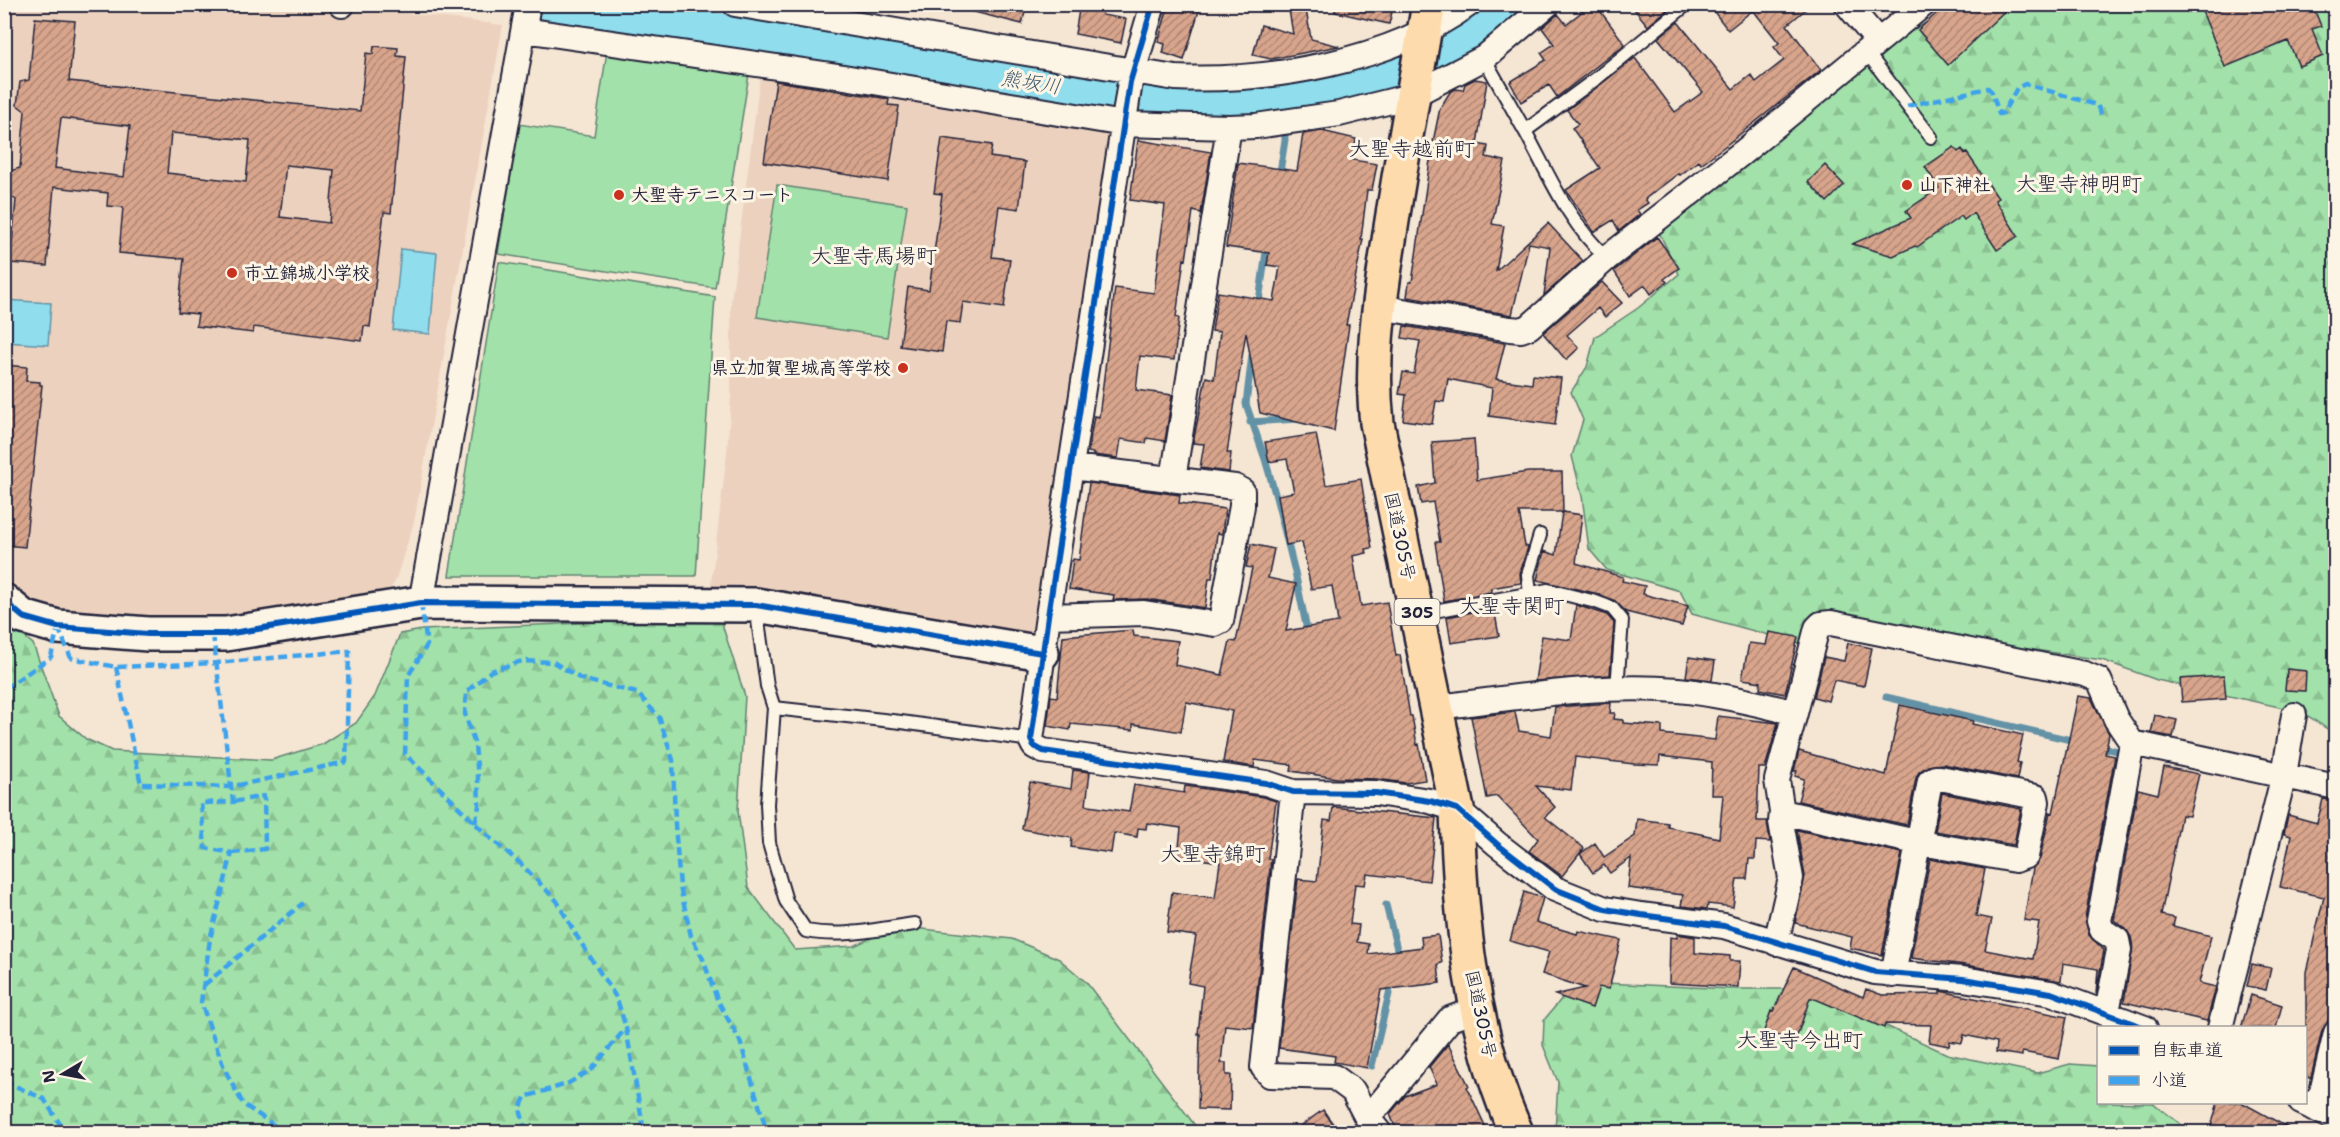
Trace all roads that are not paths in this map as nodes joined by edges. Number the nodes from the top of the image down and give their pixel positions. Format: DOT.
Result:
graph roads {
  1 [pos="735,4"];
  2 [pos="1153,4"];
  3 [pos="1469,4"];
  4 [pos="1548,4"];
  5 [pos="1686,4"];
  6 [pos="1847,4"];
  7 [pos="1924,4"];
  8 [pos="740,5"];
  9 [pos="526,18"];
  10 [pos="1424,28"];
  11 [pos="1871,45"];
  12 [pos="1484,58"];
  13 [pos="1131,76"];
  14 [pos="1412,91"];
  15 [pos="1124,121"];
  16 [pos="1229,127"];
  17 [pos="1526,131"];
  18 [pos="1930,137"];
  19 [pos="1607,258"];
  20 [pos="1379,307"];
  21 [pos="1072,467"];
  22 [pos="1173,479"];
  23 [pos="1540,535"];
  24 [pos="1530,594"];
  25 [pos="4,601"];
  26 [pos="421,603"];
  27 [pos="756,605"];
  28 [pos="1417,615"];
  29 [pos="1048,616"];
  30 [pos="1042,653"];
  31 [pos="1617,689"];
  32 [pos="1436,707"];
  33 [pos="774,708"];
  34 [pos="1795,712"];
  35 [pos="2294,715"];
  36 [pos="1031,740"];
  37 [pos="2132,743"];
  38 [pos="2284,775"];
  39 [pos="2336,788"];
  40 [pos="1293,792"];
  41 [pos="1457,809"];
  42 [pos="1782,812"];
  43 [pos="1917,842"];
  44 [pos="915,924"];
  45 [pos="1776,943"];
  46 [pos="1893,975"];
  47 [pos="1477,1008"];
  48 [pos="2106,1012"];
  49 [pos="2140,1026"];
  50 [pos="2221,1026"];
  51 [pos="2336,1033"];
  52 [pos="2307,1105"];
  53 [pos="2336,1119"];
  54 [pos="1372,1124"];
  55 [pos="1516,1132"];
  1 -- 8 [label="street"];
  2 -- 13 [label="street"];
  3 -- 10 [label="street"];
  4 -- 12 [label="street"];
  5 -- 17 [label="lane"];
  6 -- 11 [label="street"];
  7 -- 11 [label="street"];
  8 -- 13 [label="street"];
  9 -- 15 [label="street"];
  9 -- 26 [label="street"];
  10 -- 13 [label="street"];
  10 -- 14 [label="highway, 国道305号 / 305"];
  11 -- 18 [label="lane"];
  11 -- 19 [label="street"];
  12 -- 14 [label="street"];
  12 -- 17 [label="lane"];
  13 -- 15 [label="street"];
  14 -- 16 [label="street"];
  14 -- 20 [label="highway, 国道305号 / 305"];
  15 -- 16 [label="street"];
  15 -- 21 [label="street"];
  16 -- 22 [label="street"];
  17 -- 19 [label="lane"];
  19 -- 20 [label="street"];
  20 -- 28 [label="highway, 国道305号 / 305"];
  21 -- 22 [label="street"];
  21 -- 29 [label="street"];
  22 -- 29 [label="street"];
  23 -- 24 [label="lane"];
  24 -- 28 [label="lane"];
  24 -- 31 [label="lane"];
  25 -- 26 [label="street"];
  26 -- 27 [label="street"];
  27 -- 30 [label="street"];
  27 -- 33 [label="lane"];
  28 -- 32 [label="highway, 国道305号 / 305"];
  29 -- 30 [label="street"];
  30 -- 36 [label="street"];
  31 -- 32 [label="street"];
  31 -- 34 [label="street"];
  32 -- 41 [label="highway, 国道305号 / 305"];
  33 -- 36 [label="lane"];
  33 -- 44 [label="lane"];
  34 -- 37 [label="street"];
  34 -- 42 [label="street"];
  35 -- 38 [label="street"];
  36 -- 40 [label="street"];
  37 -- 38 [label="street"];
  37 -- 48 [label="street"];
  38 -- 39 [label="street"];
  38 -- 50 [label="street"];
  40 -- 41 [label="street"];
  40 -- 54 [label="street"];
  41 -- 45 [label="street"];
  41 -- 47 [label="highway, 国道305号 / 305"];
  42 -- 43 [label="street"];
  42 -- 45 [label="street"];
  43 -- 43 [label="street"];
  43 -- 46 [label="street"];
  45 -- 46 [label="street"];
  46 -- 48 [label="street"];
  47 -- 54 [label="street"];
  47 -- 55 [label="highway, 国道305号 / 305"];
  48 -- 49 [label="street"];
  51 -- 52 [label="street"];
  52 -- 53 [label="street"];
}
